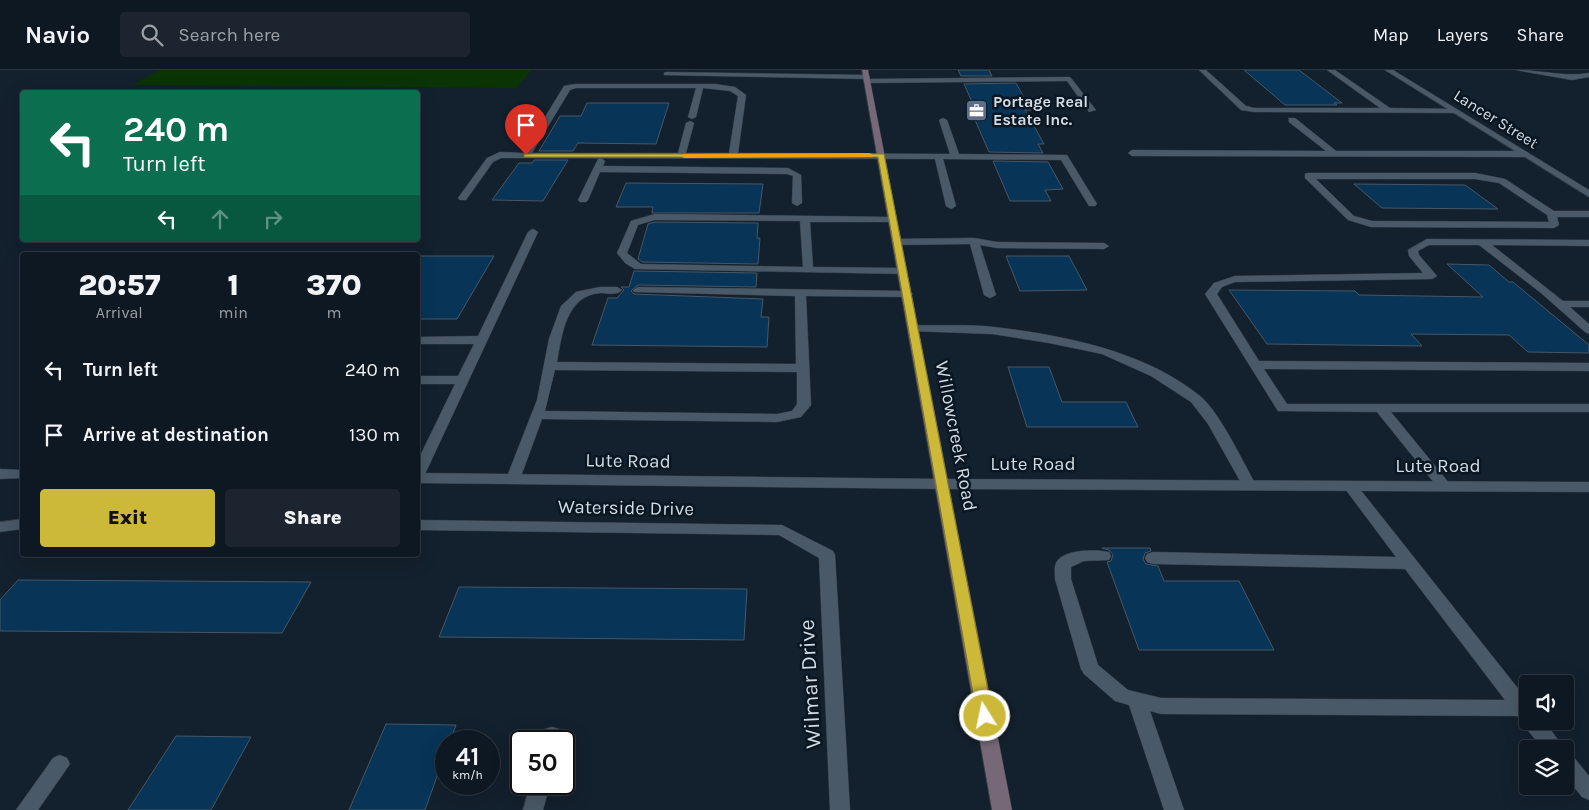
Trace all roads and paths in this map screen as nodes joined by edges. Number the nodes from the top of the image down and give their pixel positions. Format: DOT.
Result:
graph roads {
  1 [pos="1202,70"];
  2 [pos="1330,70"];
  3 [pos="1388,70"];
  4 [pos="1519,70"];
  5 [pos="1586,70"];
  6 [pos="666,74"];
  7 [pos="1589,74"];
  8 [pos="866,76"];
  9 [pos="700,86"];
  10 [pos="1092,110"];
  11 [pos="1389,111"];
  12 [pos="1455,111"];
  13 [pos="943,120"];
  14 [pos="1292,120"];
  15 [pos="1132,153"];
  16 [pos="1334,154"];
  17 [pos="1525,154"];
  18 [pos="526,155"];
  19 [pos="881,155"];
  20 [pos="603,156"];
  21 [pos="681,156"];
  22 [pos="729,156"];
  23 [pos="938,156"];
  24 [pos="955,156"];
  25 [pos="598,169"];
  26 [pos="724,169"];
  27 [pos="1587,192"];
  28 [pos="463,198"];
  29 [pos="583,200"];
  30 [pos="797,203"];
  31 [pos="1092,204"];
  32 [pos="951,206"];
  33 [pos="1552,214"];
  34 [pos="1589,214"];
  35 [pos="805,220"];
  36 [pos="894,220"];
  37 [pos="532,232"];
  38 [pos="974,241"];
  39 [pos="898,242"];
  40 [pos="1481,242"];
  41 [pos="1589,243"];
  42 [pos="1104,246"];
  43 [pos="808,270"];
  44 [pos="903,271"];
  45 [pos="616,290"];
  46 [pos="638,290"];
  47 [pos="800,293"];
  48 [pos="908,294"];
  49 [pos="990,295"];
  50 [pos="1558,304"];
  51 [pos="1589,304"];
  52 [pos="914,329"];
  53 [pos="1589,330"];
  54 [pos="420,340"];
  55 [pos="482,340"];
  56 [pos="1255,365"];
  57 [pos="550,366"];
  58 [pos="1589,367"];
  59 [pos="803,368"];
  60 [pos="420,380"];
  61 [pos="462,380"];
  62 [pos="1381,408"];
  63 [pos="1589,408"];
  64 [pos="537,415"];
  65 [pos="420,470"];
  66 [pos="0,474"];
  67 [pos="20,474"];
  68 [pos="420,478"];
  69 [pos="513,479"];
  70 [pos="943,484"];
  71 [pos="1249,485"];
  72 [pos="1350,486"];
  73 [pos="1444,486"];
  74 [pos="1589,487"];
  75 [pos="20,524"];
  76 [pos="420,525"];
  77 [pos="0,527"];
  78 [pos="827,555"];
  79 [pos="1103,556"];
  80 [pos="1153,558"];
  81 [pos="1410,563"];
  82 [pos="1137,700"];
  83 [pos="1519,705"];
  84 [pos="1519,715"];
  85 [pos="1539,730"];
  86 [pos="1548,740"];
  87 [pos="60,764"];
  88 [pos="1574,772"];
  89 [pos="1589,790"];
  90 [pos="537,795"];
  91 [pos="26,810"];
  92 [pos="534,810"];
  93 [pos="840,810"];
  94 [pos="1002,810"];
  95 [pos="1174,810"];
  96 [pos="1184,810"];
  1 -- 11 [label="street"];
  2 -- 11 [label="street"];
  3 -- 12 [label="street, Lancer Street"];
  4 -- 7 [label="street"];
  5 -- 7 [label="street"];
  6 -- 8 [label="street"];
  8 -- 10 [label="street"];
  8 -- 19 [label="main road, Willowcreek Road"];
  9 -- 18 [label="street"];
  9 -- 21 [label="street"];
  9 -- 22 [label="street"];
  11 -- 12 [label="street"];
  12 -- 17 [label="street, Lancer Street"];
  13 -- 24 [label="street"];
  14 -- 16 [label="street"];
  15 -- 16 [label="street"];
  16 -- 17 [label="street"];
  17 -- 27 [label="street, Lancer Street"];
  18 -- 20 [label="street"];
  18 -- 28 [label="street"];
  19 -- 22 [label="street"];
  19 -- 23 [label="street"];
  19 -- 36 [label="main road, Willowcreek Road"];
  20 -- 21 [label="street"];
  20 -- 25 [label="street"];
  21 -- 22 [label="street"];
  22 -- 26 [label="street"];
  23 -- 24 [label="street"];
  23 -- 32 [label="street"];
  24 -- 31 [label="street"];
  25 -- 26 [label="street"];
  25 -- 29 [label="street"];
  26 -- 30 [label="street"];
  33 -- 33 [label="street"];
  33 -- 34 [label="street"];
  35 -- 36 [label="street"];
  35 -- 43 [label="street"];
  35 -- 43 [label="street"];
  36 -- 39 [label="main road, Willowcreek Road"];
  37 -- 55 [label="street"];
  38 -- 39 [label="street"];
  38 -- 42 [label="street"];
  38 -- 49 [label="street"];
  39 -- 44 [label="main road, Willowcreek Road"];
  40 -- 41 [label="street"];
  40 -- 50 [label="street"];
  40 -- 56 [label="street"];
  43 -- 44 [label="street"];
  44 -- 48 [label="main road, Willowcreek Road"];
  45 -- 57 [label="street"];
  46 -- 47 [label="street"];
  47 -- 48 [label="street"];
  47 -- 59 [label="street"];
  48 -- 52 [label="main road, Willowcreek Road"];
  50 -- 51 [label="street"];
  50 -- 53 [label="street"];
  52 -- 70 [label="main road, Willowcreek Road"];
  52 -- 71 [label="street"];
  54 -- 55 [label="street"];
  55 -- 61 [label="street"];
  56 -- 58 [label="street"];
  56 -- 62 [label="street"];
  57 -- 59 [label="street"];
  57 -- 64 [label="street"];
  59 -- 64 [label="street"];
  60 -- 61 [label="street"];
  61 -- 65 [label="street"];
  62 -- 63 [label="street"];
  62 -- 73 [label="street"];
  64 -- 69 [label="street"];
  66 -- 67 [label="street"];
  68 -- 69 [label="street, Lute Road"];
  69 -- 70 [label="street, Lute Road"];
  70 -- 71 [label="street, Lute Road"];
  70 -- 94 [label="main road, Willowcreek Road"];
  71 -- 72 [label="street, Lute Road"];
  72 -- 73 [label="street, Lute Road"];
  72 -- 81 [label="street"];
  73 -- 74 [label="street, Lute Road"];
  75 -- 77 [label="street"];
  76 -- 78 [label="street, Waterside Drive"];
  78 -- 93 [label="street, Wilmar Drive"];
  79 -- 82 [label="street"];
  80 -- 81 [label="street"];
  81 -- 83 [label="street"];
  82 -- 84 [label="street"];
  82 -- 95 [label="street"];
  85 -- 86 [label="street"];
  87 -- 91 [label="street"];
  88 -- 89 [label="street"];
  90 -- 92 [label="street"];
  95 -- 96 [label="street"];
}
